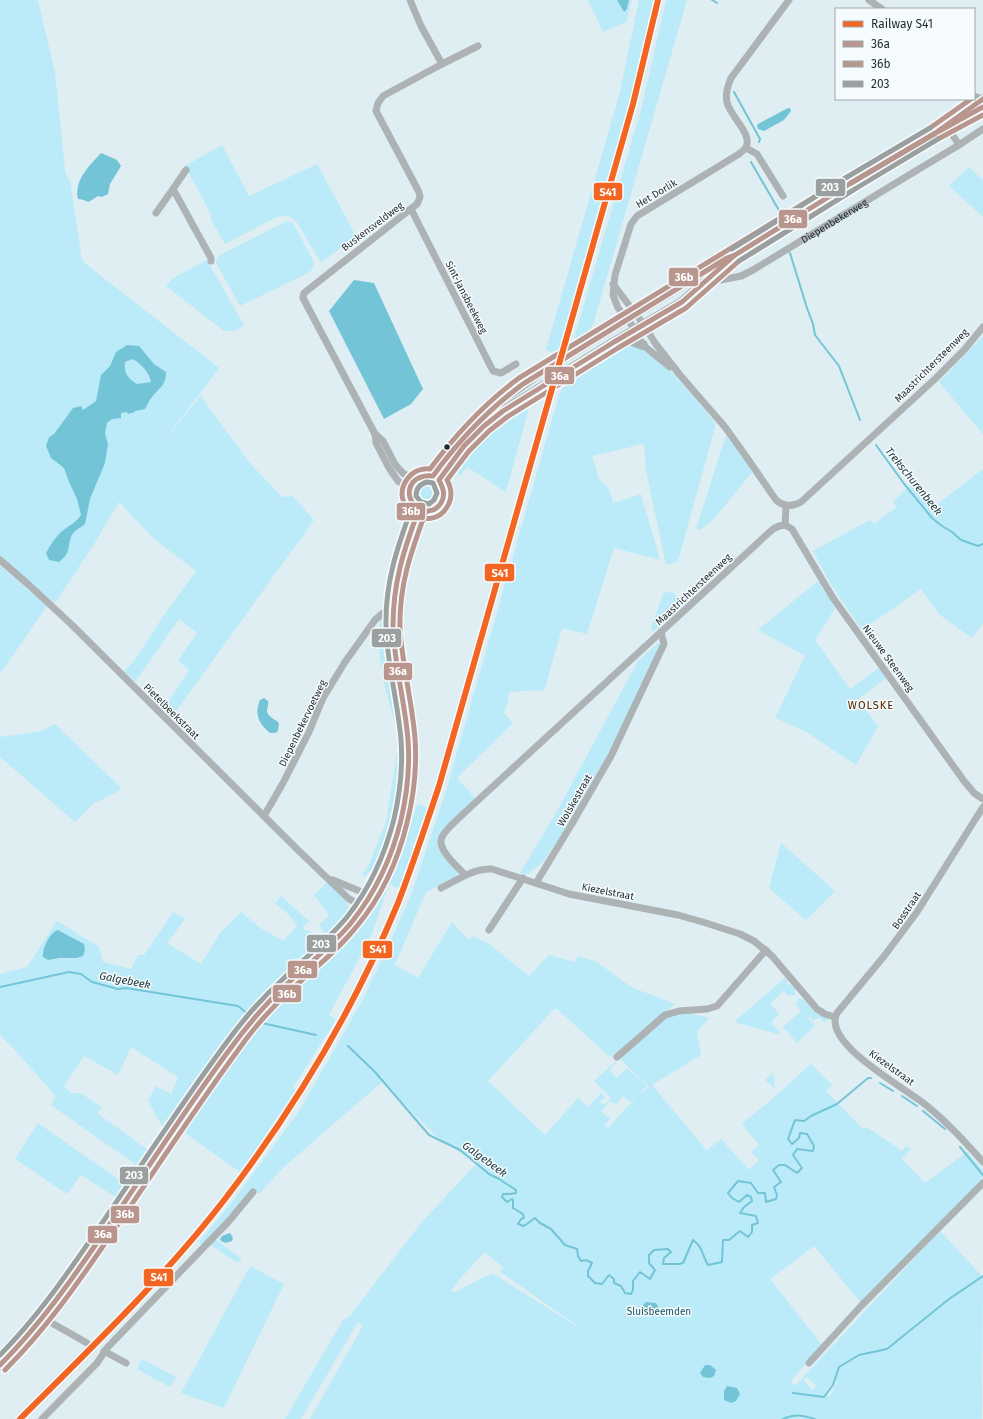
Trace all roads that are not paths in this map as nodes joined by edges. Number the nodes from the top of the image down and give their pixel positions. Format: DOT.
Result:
graph roads {
  1 [pos="410,0"];
  2 [pos="789,0"];
  3 [pos="869,0"];
  4 [pos="881,8"];
  5 [pos="478,46"];
  6 [pos="442,64"];
  7 [pos="983,99"];
  8 [pos="983,107"];
  9 [pos="947,126"];
  10 [pos="983,129"];
  11 [pos="959,145"];
  12 [pos="746,148"];
  13 [pos="186,170"];
  14 [pos="172,189"];
  15 [pos="783,196"];
  16 [pos="411,209"];
  17 [pos="156,212"];
  18 [pos="735,255"];
  19 [pos="211,259"];
  20 [pos="705,283"];
  21 [pos="614,284"];
  22 [pos="632,316"];
  23 [pos="644,325"];
  24 [pos="983,327"];
  25 [pos="635,330"];
  26 [pos="614,342"];
  27 [pos="643,345"];
  28 [pos="516,364"];
  29 [pos="680,375"];
  30 [pos="375,434"];
  31 [pos="436,478"];
  32 [pos="415,479"];
  33 [pos="409,488"];
  34 [pos="786,506"];
  35 [pos="419,509"];
  36 [pos="785,526"];
  37 [pos="0,560"];
  38 [pos="393,607"];
  39 [pos="662,632"];
  40 [pos="983,799"];
  41 [pos="983,807"];
  42 [pos="264,816"];
  43 [pos="465,875"];
  44 [pos="328,877"];
  45 [pos="523,878"];
  46 [pos="536,883"];
  47 [pos="441,888"];
  48 [pos="370,895"];
  49 [pos="363,906"];
  50 [pos="489,930"];
  51 [pos="766,950"];
  52 [pos="835,1017"];
  53 [pos="617,1057"];
  54 [pos="983,1162"];
  55 [pos="983,1183"];
  56 [pos="253,1192"];
  57 [pos="43,1318"];
  58 [pos="87,1343"];
  59 [pos="104,1351"];
  60 [pos="126,1363"];
  61 [pos="809,1363"];
  62 [pos="0,1365"];
  63 [pos="42,1419"];
  1 -- 6 [label="street"];
  2 -- 12 [label="street"];
  3 -- 4 [label="street"];
  5 -- 6 [label="street, Buskensveldweg"];
  6 -- 16 [label="street, Buskensveldweg"];
  7 -- 9 [label="main road"];
  8 -- 9 [label="main road"];
  9 -- 11 [label="street"];
  9 -- 18 [label="main road"];
  10 -- 11 [label="street, Diepenbekerweg"];
  11 -- 20 [label="street, Diepenbekerweg"];
  12 -- 15 [label="street"];
  12 -- 21 [label="street, Het Dorlik"];
  13 -- 14 [label="street"];
  14 -- 17 [label="street"];
  14 -- 19 [label="street"];
  16 -- 28 [label="street, Sint-Jansbeekweg"];
  16 -- 30 [label="street, Buskensveldweg"];
  18 -- 20 [label="main road"];
  18 -- 22 [label="main road"];
  20 -- 23 [label="main road"];
  21 -- 22 [label="street, Het Dorlik"];
  21 -- 22 [label="street, Het Dorlik"];
  22 -- 23 [label="street, Het Dorlik"];
  22 -- 25 [label="street, Het Dorlik"];
  22 -- 31 [label="main road"];
  23 -- 25 [label="main road"];
  23 -- 29 [label="street"];
  24 -- 34 [label="street, Maastrichtersteenweg"];
  25 -- 26 [label="main road"];
  25 -- 27 [label="street"];
  26 -- 27 [label="main road"];
  26 -- 31 [label="main road"];
  27 -- 29 [label="street"];
  29 -- 34 [label="street"];
  30 -- 32 [label="street, Buskensveldweg"];
  30 -- 33 [label="street, Buskensveldweg"];
  31 -- 32 [label="main road"];
  31 -- 35 [label="main road"];
  32 -- 33 [label="main road"];
  33 -- 35 [label="main road"];
  34 -- 36 [label="street"];
  35 -- 38 [label="main road"];
  36 -- 39 [label="street, Maastrichtersteenweg"];
  36 -- 40 [label="street, Nieuwe Steenweg"];
  37 -- 42 [label="street, Pietelbeekstraat"];
  38 -- 42 [label="street, Diepenbekervoetweg"];
  38 -- 48 [label="main road"];
  39 -- 43 [label="street, Maastrichtersteenweg"];
  39 -- 46 [label="street, Wolskestraat"];
  41 -- 52 [label="street, Bosstraat"];
  42 -- 44 [label="street, Pietelbeekstraat"];
  43 -- 45 [label="street"];
  43 -- 47 [label="street"];
  44 -- 48 [label="street, Pietelbeekstraat"];
  44 -- 49 [label="street, Pietelbeekstraat"];
  45 -- 46 [label="street"];
  45 -- 50 [label="street"];
  46 -- 51 [label="street, Kiezelstraat"];
  48 -- 49 [label="main road"];
  49 -- 57 [label="main road"];
  51 -- 52 [label="street, Kiezelstraat"];
  51 -- 53 [label="street"];
  52 -- 54 [label="street, Kiezelstraat"];
  55 -- 61 [label="street"];
  56 -- 59 [label="street"];
  57 -- 58 [label="street"];
  57 -- 62 [label="main road"];
  59 -- 60 [label="street"];
  59 -- 63 [label="street"];
}
